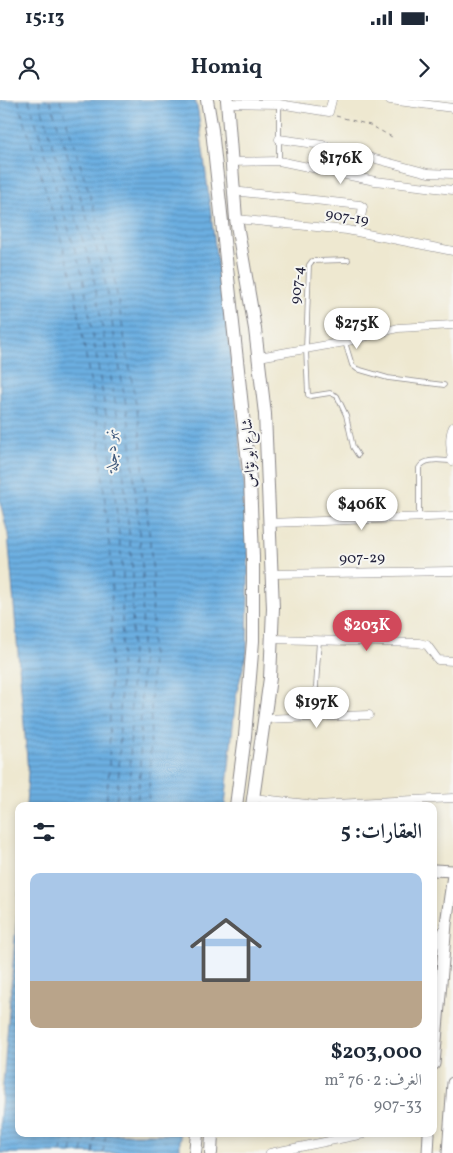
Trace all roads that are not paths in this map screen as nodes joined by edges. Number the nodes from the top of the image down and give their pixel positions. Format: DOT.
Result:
graph roads {
  1 [pos="207,100"];
  2 [pos="332,100"];
  3 [pos="390,100"];
  4 [pos="227,102"];
  5 [pos="279,104"];
  6 [pos="453,108"];
  7 [pos="279,139"];
  8 [pos="279,161"];
  9 [pos="231,162"];
  10 [pos="453,174"];
  11 [pos="453,190"];
  12 [pos="232,191"];
  13 [pos="236,219"];
  14 [pos="358,232"];
  15 [pos="453,251"];
  16 [pos="348,260"];
  17 [pos="453,325"];
  18 [pos="345,342"];
  19 [pos="306,349"];
  20 [pos="259,356"];
  21 [pos="444,385"];
  22 [pos="453,427"];
  23 [pos="358,454"];
  24 [pos="452,462"];
  25 [pos="453,516"];
  26 [pos="419,517"];
  27 [pos="270,523"];
  28 [pos="453,571"];
  29 [pos="272,574"];
  30 [pos="273,639"];
  31 [pos="320,640"];
  32 [pos="453,661"];
  33 [pos="369,715"];
  34 [pos="314,718"];
  35 [pos="264,719"];
  36 [pos="453,798"];
  37 [pos="237,802"];
  38 [pos="253,802"];
  39 [pos="375,802"];
  40 [pos="437,870"];
  41 [pos="453,871"];
  42 [pos="453,875"];
  43 [pos="446,924"];
  44 [pos="437,941"];
  45 [pos="437,1016"];
  46 [pos="453,1084"];
  47 [pos="197,1137"];
  48 [pos="212,1137"];
  49 [pos="325,1137"];
  50 [pos="346,1137"];
  51 [pos="429,1137"];
  52 [pos="323,1141"];
  53 [pos="195,1153"];
  54 [pos="211,1153"];
  55 [pos="270,1153"];
  56 [pos="428,1153"];
  57 [pos="448,1153"];
  1 -- 37 [label="main road, شارع ابو نؤاس"];
  2 -- 5 [label="street"];
  3 -- 6 [label="street"];
  4 -- 5 [label="street"];
  4 -- 9 [label="main road, شارع ابو نؤاس"];
  5 -- 7 [label="lane"];
  7 -- 8 [label="lane"];
  7 -- 10 [label="street"];
  8 -- 9 [label="street"];
  8 -- 11 [label="street"];
  9 -- 12 [label="main road, شارع ابو نؤاس"];
  12 -- 13 [label="main road, شارع ابو نؤاس"];
  12 -- 14 [label="street"];
  13 -- 14 [label="street, 907-19"];
  13 -- 20 [label="main road, شارع ابو نؤاس"];
  14 -- 15 [label="street, 907-19"];
  16 -- 19 [label="lane, 907-4"];
  17 -- 18 [label="street"];
  18 -- 19 [label="street"];
  18 -- 21 [label="lane"];
  19 -- 20 [label="street"];
  19 -- 23 [label="lane"];
  20 -- 27 [label="main road, شارع ابو نؤاس"];
  22 -- 24 [label="street"];
  24 -- 26 [label="lane"];
  25 -- 26 [label="street"];
  26 -- 27 [label="street"];
  27 -- 29 [label="main road, شارع ابو نؤاس"];
  28 -- 29 [label="street, 907-29"];
  29 -- 30 [label="main road, شارع ابو نؤاس"];
  30 -- 31 [label="street"];
  30 -- 35 [label="main road, شارع ابو نؤاس"];
  31 -- 32 [label="street"];
  31 -- 34 [label="lane"];
  33 -- 34 [label="street"];
  34 -- 35 [label="street"];
  35 -- 38 [label="main road, شارع ابو نؤاس"];
  36 -- 39 [label="street"];
  40 -- 41 [label="main road"];
  42 -- 43 [label="main road"];
  43 -- 44 [label="street"];
  43 -- 45 [label="main road"];
  46 -- 57 [label="main road"];
  47 -- 53 [label="main road"];
  48 -- 54 [label="main road"];
  49 -- 52 [label="street"];
  50 -- 52 [label="street"];
  51 -- 56 [label="main road"];
  52 -- 55 [label="street"];
}
